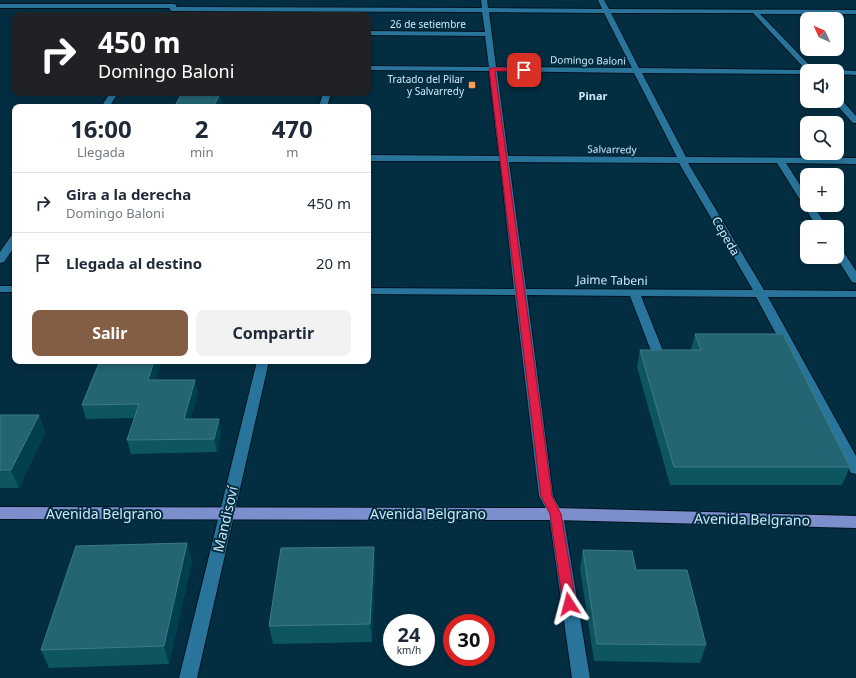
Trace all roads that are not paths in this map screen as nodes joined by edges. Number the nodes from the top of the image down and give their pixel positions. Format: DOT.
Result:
graph roads {
  1 [pos="484,0"];
  2 [pos="601,0"];
  3 [pos="0,6"];
  4 [pos="173,8"];
  5 [pos="348,10"];
  6 [pos="485,10"];
  7 [pos="606,11"];
  8 [pos="755,12"];
  9 [pos="856,12"];
  10 [pos="371,33"];
  11 [pos="487,34"];
  12 [pos="804,64"];
  13 [pos="371,68"];
  14 [pos="492,69"];
  15 [pos="636,71"];
  16 [pos="800,72"];
  17 [pos="844,72"];
  18 [pos="856,72"];
  19 [pos="844,108"];
  20 [pos="856,121"];
  21 [pos="371,158"];
  22 [pos="504,159"];
  23 [pos="682,161"];
  24 [pos="780,161"];
  25 [pos="856,161"];
  26 [pos="800,192"];
  27 [pos="12,242"];
  28 [pos="0,260"];
  29 [pos="844,261"];
  30 [pos="856,280"];
  31 [pos="0,289"];
  32 [pos="12,290"];
  33 [pos="371,291"];
  34 [pos="520,292"];
  35 [pos="634,294"];
  36 [pos="856,294"];
  37 [pos="761,295"];
  38 [pos="659,356"];
  39 [pos="262,364"];
  40 [pos="856,469"];
  41 [pos="227,512"];
  42 [pos="0,513"];
  43 [pos="556,514"];
  44 [pos="856,522"];
  45 [pos="188,678"];
  46 [pos="581,678"];
  1 -- 6 [label="street"];
  2 -- 7 [label="street, Cepeda"];
  3 -- 4 [label="street"];
  4 -- 5 [label="street"];
  5 -- 6 [label="street"];
  6 -- 7 [label="street"];
  6 -- 11 [label="street"];
  7 -- 8 [label="street"];
  7 -- 15 [label="street, Cepeda"];
  8 -- 9 [label="street"];
  8 -- 12 [label="street"];
  10 -- 11 [label="street, 26 de setiembre"];
  11 -- 14 [label="street"];
  13 -- 14 [label="street, Domingo Baloni"];
  14 -- 15 [label="street, Domingo Baloni"];
  14 -- 22 [label="street"];
  15 -- 16 [label="street, Domingo Baloni"];
  15 -- 23 [label="street, Cepeda"];
  17 -- 18 [label="street"];
  19 -- 20 [label="street"];
  21 -- 22 [label="street, Salvarredy"];
  22 -- 23 [label="street, Salvarredy"];
  22 -- 34 [label="street"];
  23 -- 24 [label="street, Salvarredy"];
  23 -- 37 [label="street, Cepeda"];
  24 -- 25 [label="street, Salvarredy"];
  24 -- 26 [label="street"];
  27 -- 28 [label="street"];
  29 -- 30 [label="street"];
  31 -- 32 [label="street"];
  33 -- 34 [label="street, Jaime Tabeni"];
  34 -- 35 [label="street, Jaime Tabeni"];
  34 -- 43 [label="street"];
  35 -- 37 [label="street, Jaime Tabeni"];
  35 -- 38 [label="street"];
  36 -- 37 [label="street, Jaime Tabeni"];
  37 -- 40 [label="street, Cepeda"];
  39 -- 41 [label="street, Mandisoví"];
  41 -- 42 [label="main road, Avenida Belgrano"];
  41 -- 43 [label="main road, Avenida Belgrano"];
  41 -- 45 [label="street, Mandisoví"];
  43 -- 44 [label="main road, Avenida Belgrano"];
  43 -- 46 [label="street"];
}
